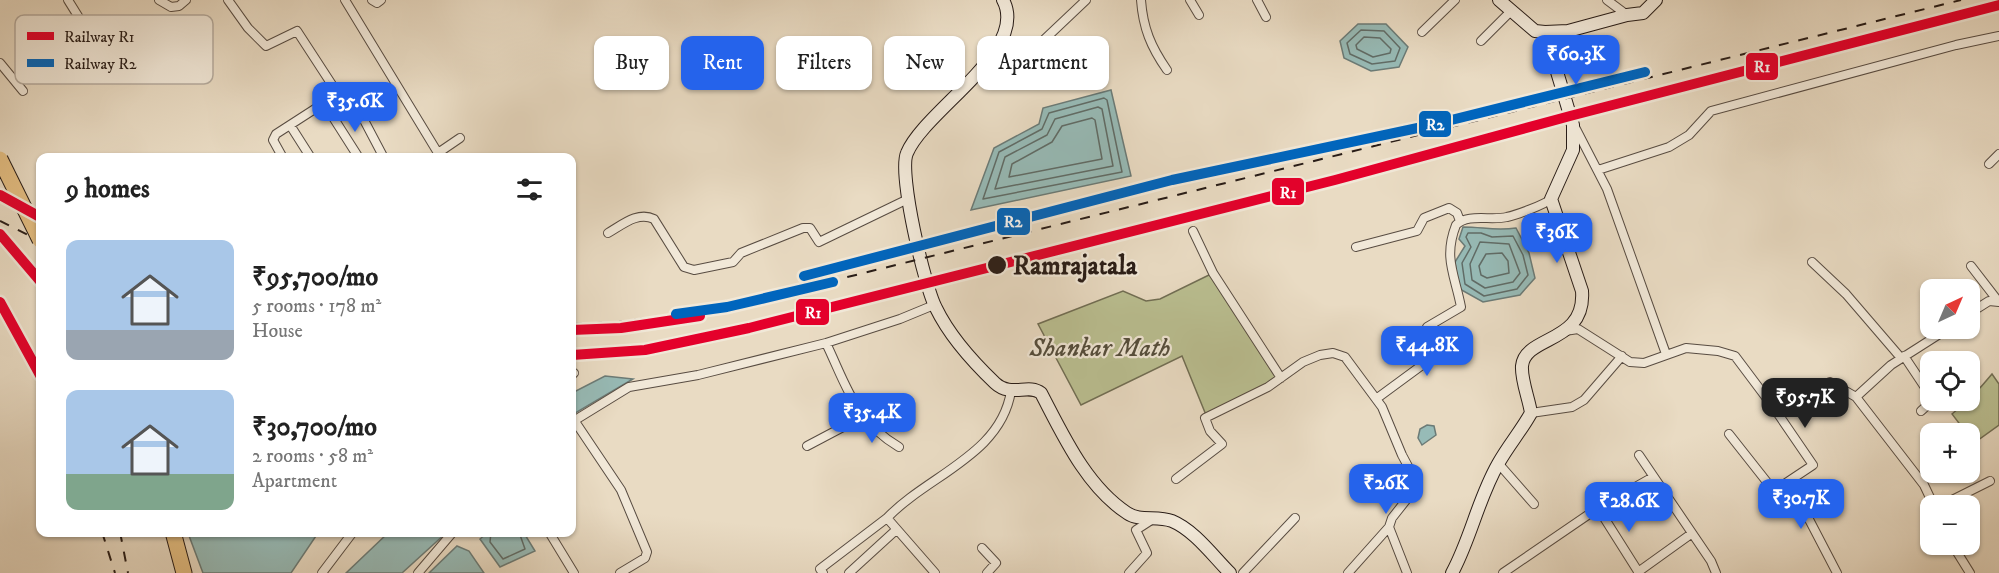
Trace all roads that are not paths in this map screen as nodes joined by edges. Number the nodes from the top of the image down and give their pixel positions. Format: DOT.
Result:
graph roads {
  1 [pos="69,0"];
  2 [pos="159,0"];
  3 [pos="186,0"];
  4 [pos="228,0"];
  5 [pos="345,0"];
  6 [pos="372,0"];
  7 [pos="381,0"];
  8 [pos="1003,0"];
  9 [pos="1086,0"];
  10 [pos="1142,0"];
  11 [pos="1190,0"];
  12 [pos="1257,0"];
  13 [pos="1455,0"];
  14 [pos="1499,0"];
  15 [pos="1607,0"];
  16 [pos="1656,0"];
  17 [pos="1511,10"];
  18 [pos="78,15"];
  19 [pos="1199,15"];
  20 [pos="1626,15"];
  21 [pos="1266,17"];
  22 [pos="1422,32"];
  23 [pos="1545,32"];
  24 [pos="1002,36"];
  25 [pos="1048,36"];
  26 [pos="1999,36"];
  27 [pos="1481,40"];
  28 [pos="0,63"];
  29 [pos="977,70"];
  30 [pos="1167,70"];
  31 [pos="15,81"];
  32 [pos="17,84"];
  33 [pos="23,91"];
  34 [pos="338,94"];
  35 [pos="324,103"];
  36 [pos="1570,116"];
  37 [pos="290,125"];
  38 [pos="460,138"];
  39 [pos="280,153"];
  40 [pos="308,153"];
  41 [pos="356,153"];
  42 [pos="381,153"];
  43 [pos="438,153"];
  44 [pos="445,153"];
  45 [pos="1999,154"];
  46 [pos="0,159"];
  47 [pos="1989,164"];
  48 [pos="1598,170"];
  49 [pos="908,199"];
  50 [pos="1551,199"];
  51 [pos="1460,221"];
  52 [pos="1193,231"];
  53 [pos="36,232"];
  54 [pos="608,233"];
  55 [pos="1356,247"];
  56 [pos="1812,262"];
  57 [pos="1971,266"];
  58 [pos="1999,301"];
  59 [pos="934,305"];
  60 [pos="1980,307"];
  61 [pos="1564,331"];
  62 [pos="1463,334"];
  63 [pos="1931,339"];
  64 [pos="826,343"];
  65 [pos="1438,353"];
  66 [pos="1666,354"];
  67 [pos="1622,356"];
  68 [pos="1902,357"];
  69 [pos="1281,378"];
  70 [pos="1920,381"];
  71 [pos="1011,391"];
  72 [pos="1856,397"];
  73 [pos="1376,399"];
  74 [pos="1774,408"];
  75 [pos="1532,413"];
  76 [pos="862,417"];
  77 [pos="576,419"];
  78 [pos="576,425"];
  79 [pos="1729,434"];
  80 [pos="807,446"];
  81 [pos="899,447"];
  82 [pos="1639,455"];
  83 [pos="1498,463"];
  84 [pos="1653,477"];
  85 [pos="1176,479"];
  86 [pos="1990,480"];
  87 [pos="1789,481"];
  88 [pos="1929,495"];
  89 [pos="1961,495"];
  90 [pos="1534,504"];
  91 [pos="1598,508"];
  92 [pos="1156,517"];
  93 [pos="887,518"];
  94 [pos="1295,518"];
  95 [pos="1389,527"];
  96 [pos="896,530"];
  97 [pos="1690,534"];
  98 [pos="174,537"];
  99 [pos="350,537"];
  100 [pos="449,537"];
  101 [pos="552,537"];
  102 [pos="982,548"];
  103 [pos="1959,555"];
  104 [pos="184,573"];
  105 [pos="322,573"];
  106 [pos="418,573"];
  107 [pos="574,573"];
  108 [pos="620,573"];
  109 [pos="823,573"];
  110 [pos="849,573"];
  111 [pos="935,573"];
  112 [pos="987,573"];
  113 [pos="1129,573"];
  114 [pos="1230,573"];
  115 [pos="1243,573"];
  116 [pos="1348,573"];
  117 [pos="1407,573"];
  118 [pos="1452,573"];
  119 [pos="1503,573"];
  120 [pos="1639,573"];
  121 [pos="1716,573"];
  122 [pos="1838,573"];
  123 [pos="1970,573"];
  1 -- 18 [label="street"];
  2 -- 3 [label="street"];
  4 -- 34 [label="street"];
  5 -- 43 [label="street"];
  6 -- 7 [label="street"];
  8 -- 24 [label="street"];
  9 -- 25 [label="street"];
  10 -- 30 [label="street"];
  11 -- 19 [label="street"];
  12 -- 21 [label="street"];
  13 -- 22 [label="street"];
  14 -- 17 [label="street"];
  15 -- 20 [label="street"];
  16 -- 20 [label="street"];
  17 -- 23 [label="street"];
  17 -- 27 [label="street"];
  20 -- 23 [label="street"];
  23 -- 36 [label="street"];
  26 -- 48 [label="street"];
  28 -- 31 [label="street"];
  29 -- 49 [label="street"];
  32 -- 33 [label="street"];
  34 -- 35 [label="street"];
  34 -- 42 [label="street"];
  35 -- 37 [label="street"];
  35 -- 41 [label="street"];
  36 -- 48 [label="street"];
  36 -- 50 [label="street"];
  37 -- 39 [label="street"];
  37 -- 40 [label="street"];
  38 -- 44 [label="street"];
  45 -- 47 [label="street"];
  46 -- 53 [label="highway, bridge"];
  48 -- 66 [label="street"];
  49 -- 54 [label="street"];
  49 -- 59 [label="street"];
  50 -- 51 [label="street"];
  50 -- 61 [label="street"];
  51 -- 55 [label="street"];
  51 -- 65 [label="street"];
  52 -- 69 [label="street"];
  56 -- 68 [label="street"];
  57 -- 58 [label="street"];
  58 -- 60 [label="street"];
  59 -- 64 [label="street"];
  59 -- 71 [label="street"];
  61 -- 67 [label="street"];
  61 -- 75 [label="street"];
  62 -- 65 [label="street"];
  63 -- 68 [label="street"];
  64 -- 76 [label="street"];
  64 -- 77 [label="street"];
  65 -- 73 [label="street"];
  66 -- 67 [label="street"];
  66 -- 74 [label="street"];
  67 -- 75 [label="street"];
  68 -- 70 [label="street"];
  68 -- 72 [label="street"];
  69 -- 73 [label="street"];
  69 -- 85 [label="street"];
  71 -- 92 [label="street"];
  71 -- 93 [label="street"];
  72 -- 74 [label="street"];
  72 -- 88 [label="street"];
  73 -- 95 [label="street"];
  74 -- 87 [label="street"];
  75 -- 83 [label="street"];
  76 -- 80 [label="street"];
  76 -- 81 [label="street"];
  78 -- 108 [label="street"];
  79 -- 87 [label="street"];
  82 -- 84 [label="street"];
  83 -- 90 [label="street"];
  83 -- 118 [label="street"];
  84 -- 91 [label="street"];
  84 -- 97 [label="street"];
  86 -- 89 [label="street"];
  87 -- 122 [label="street"];
  91 -- 119 [label="street"];
  91 -- 120 [label="street"];
  92 -- 113 [label="street"];
  92 -- 114 [label="street"];
  93 -- 96 [label="street"];
  93 -- 109 [label="street"];
  94 -- 115 [label="street"];
  95 -- 116 [label="street"];
  95 -- 117 [label="street"];
  96 -- 110 [label="street"];
  96 -- 111 [label="street"];
  97 -- 120 [label="street"];
  97 -- 121 [label="street"];
  98 -- 104 [label="highway"];
  99 -- 105 [label="street"];
  100 -- 106 [label="street"];
  101 -- 107 [label="street"];
  102 -- 112 [label="street"];
  103 -- 123 [label="street"];
}
